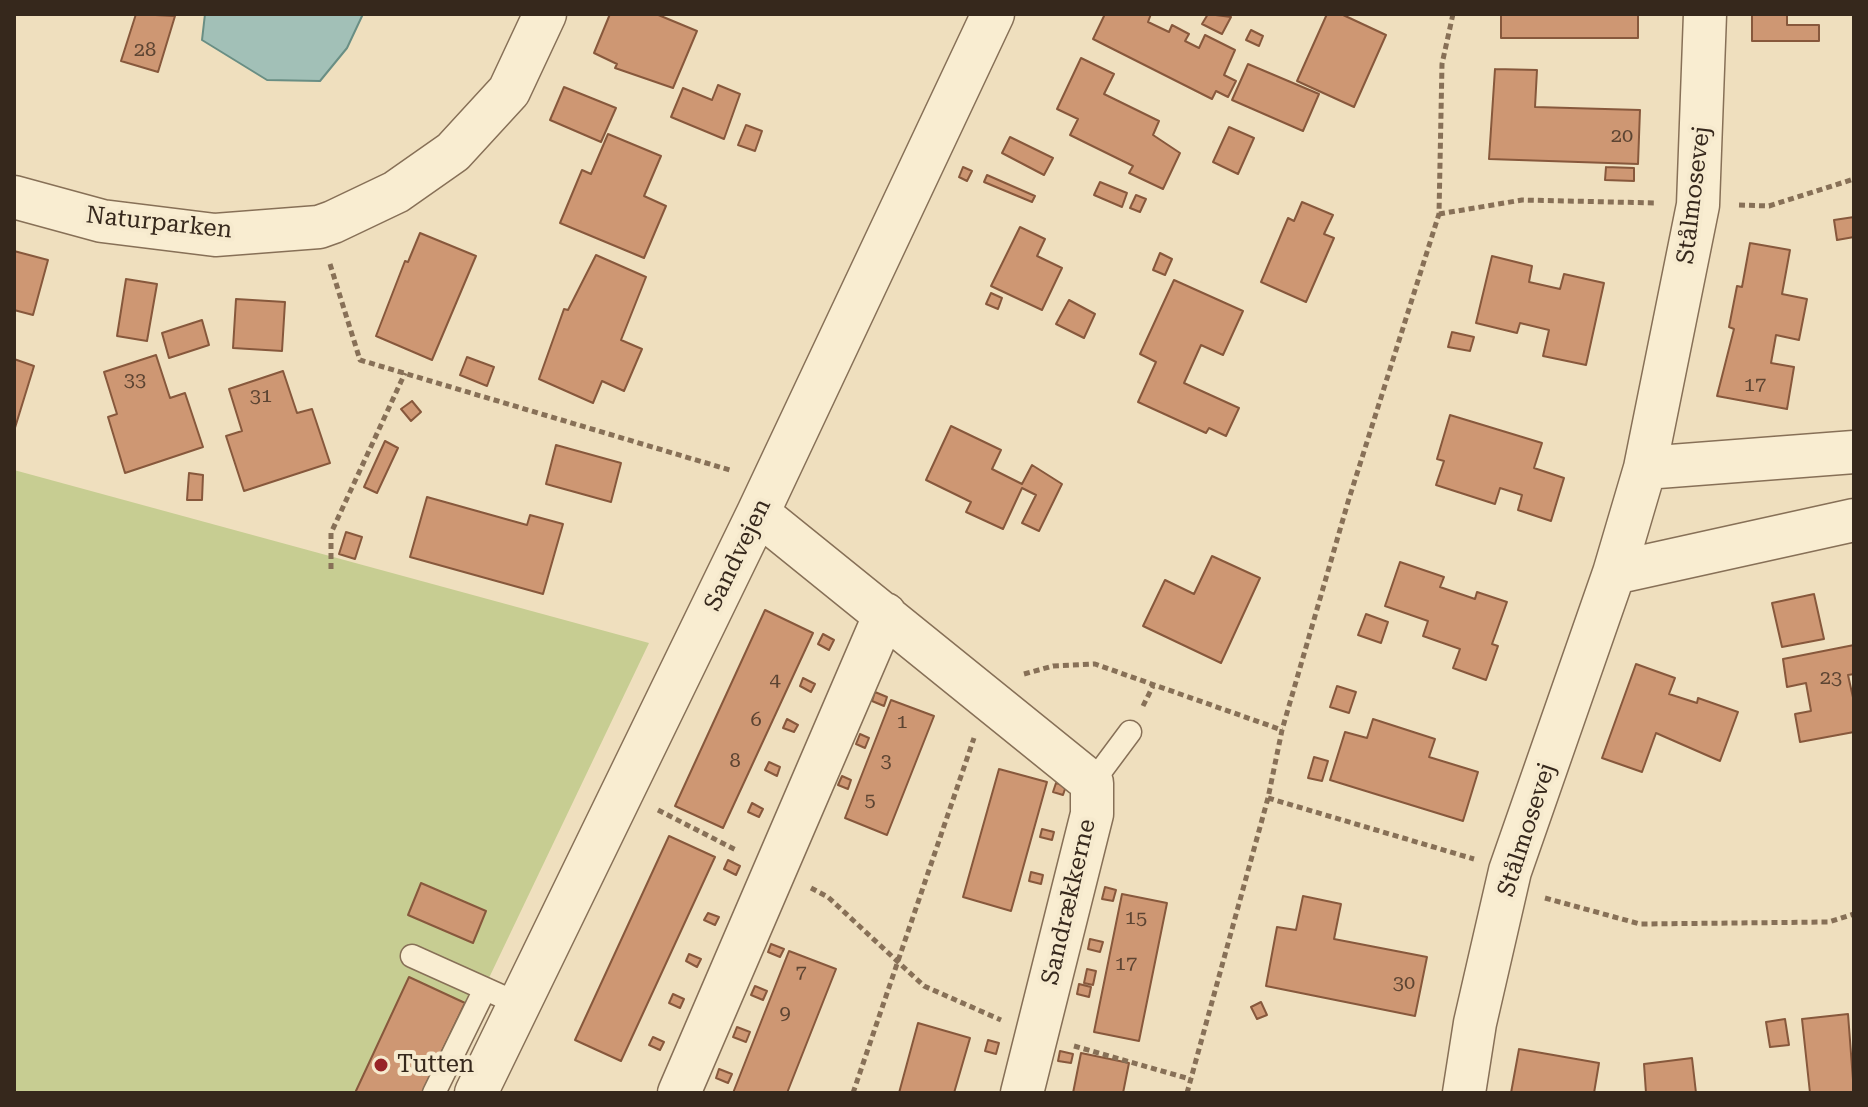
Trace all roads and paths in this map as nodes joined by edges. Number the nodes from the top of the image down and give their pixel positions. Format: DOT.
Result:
graph roads {
  1 [pos="545,14"];
  2 [pos="993,14"];
  3 [pos="1453,14"];
  4 [pos="1705,14"];
  5 [pos="1854,179"];
  6 [pos="14,197"];
  7 [pos="1698,205"];
  8 [pos="1439,214"];
  9 [pos="319,227"];
  10 [pos="405,373"];
  11 [pos="1854,452"];
  12 [pos="1645,468"];
  13 [pos="765,499"];
  14 [pos="1854,520"];
  15 [pos="331,569"];
  16 [pos="1614,573"];
  17 [pos="885,614"];
  18 [pos="977,707"];
  19 [pos="1282,730"];
  20 [pos="1130,732"];
  21 [pos="1092,783"];
  22 [pos="622,791"];
  23 [pos="1268,798"];
  24 [pos="775,869"];
  25 [pos="1510,871"];
  26 [pos="1854,914"];
  27 [pos="412,956"];
  28 [pos="899,963"];
  29 [pos="503,997"];
  30 [pos="1037,1036"];
  31 [pos="1190,1079"];
  32 [pos="434,1093"];
  33 [pos="476,1093"];
  34 [pos="679,1093"];
  35 [pos="853,1093"];
  36 [pos="1022,1093"];
  37 [pos="1187,1093"];
  38 [pos="1464,1093"];
  1 -- 9 [label="street, Naturparken"];
  2 -- 13 [label="street, Sandvejen"];
  3 -- 8 [label="path"];
  4 -- 7 [label="street, Stålmosevej"];
  5 -- 7 [label="path"];
  6 -- 9 [label="street, Naturparken"];
  7 -- 8 [label="path"];
  7 -- 12 [label="street, Stålmosevej"];
  8 -- 19 [label="path"];
  9 -- 10 [label="path"];
  10 -- 13 [label="path"];
  10 -- 15 [label="path"];
  11 -- 12 [label="street"];
  12 -- 16 [label="street, Stålmosevej"];
  13 -- 17 [label="street"];
  13 -- 22 [label="street, Sandvejen"];
  14 -- 16 [label="street"];
  16 -- 25 [label="street, Stålmosevej"];
  17 -- 18 [label="street"];
  17 -- 24 [label="street"];
  18 -- 19 [label="path"];
  18 -- 21 [label="street"];
  18 -- 28 [label="path"];
  19 -- 23 [label="path"];
  20 -- 21 [label="lane"];
  21 -- 30 [label="street, Sandrækkerne"];
  22 -- 24 [label="path"];
  22 -- 29 [label="street, Sandvejen"];
  23 -- 25 [label="path"];
  23 -- 31 [label="path"];
  24 -- 28 [label="path"];
  24 -- 34 [label="street"];
  25 -- 26 [label="path"];
  25 -- 38 [label="street, Stålmosevej"];
  27 -- 29 [label="lane"];
  28 -- 30 [label="path"];
  28 -- 35 [label="path"];
  29 -- 32 [label="lane"];
  29 -- 33 [label="street, Sandvejen"];
  30 -- 31 [label="path"];
  30 -- 36 [label="street, Sandrækkerne"];
  31 -- 37 [label="path"];
}
